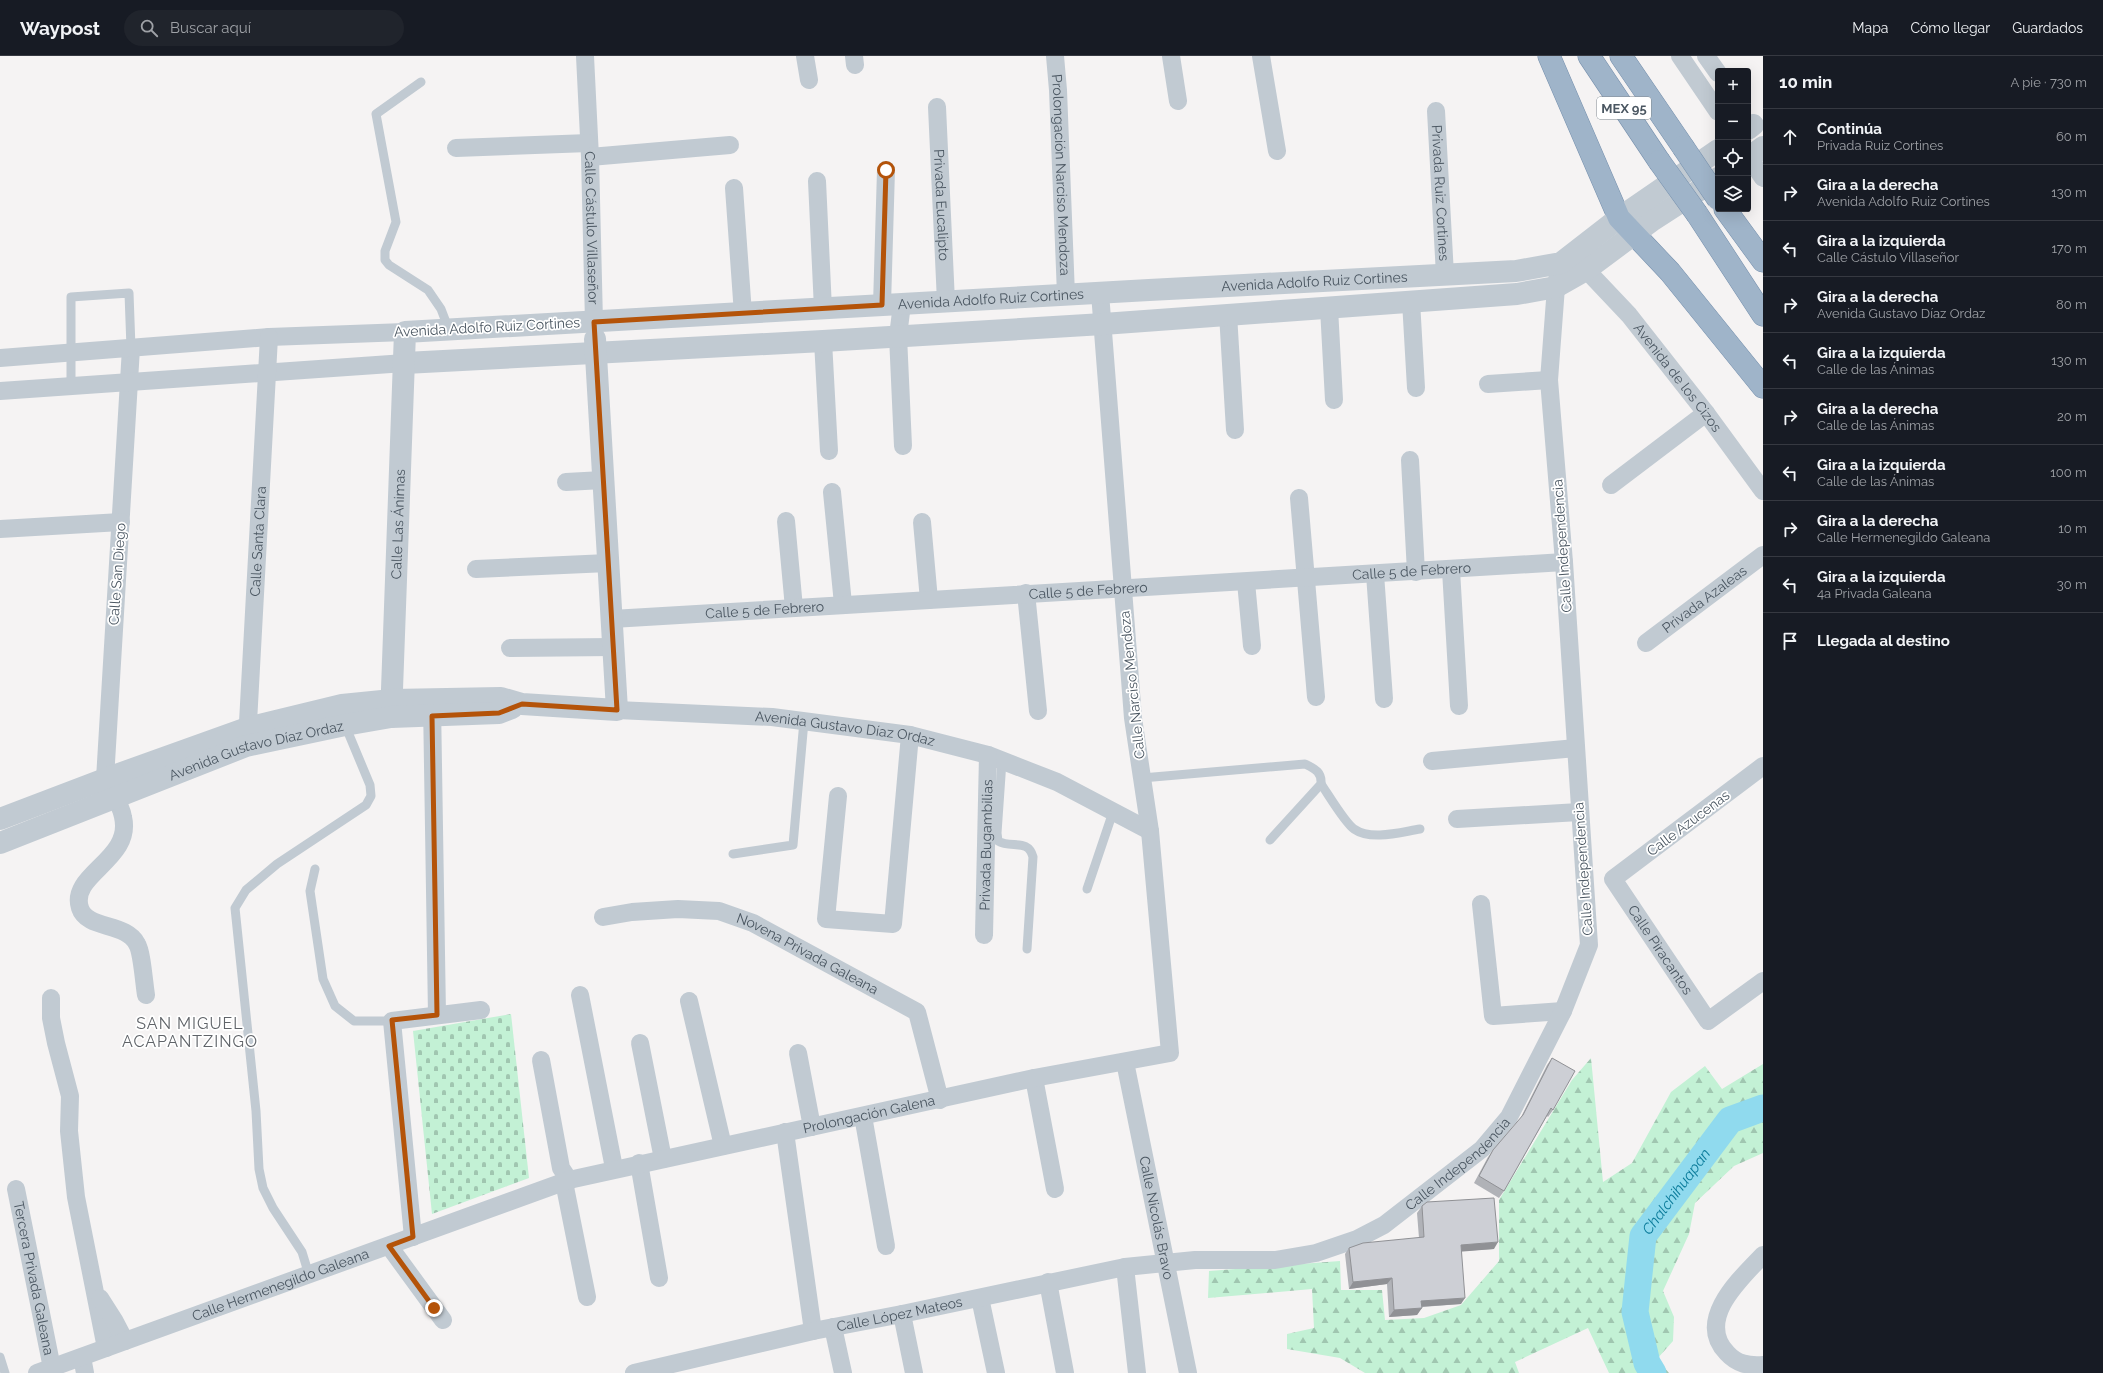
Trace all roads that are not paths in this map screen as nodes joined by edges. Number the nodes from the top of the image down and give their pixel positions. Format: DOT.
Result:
graph roads {
  1 [pos="585,56"];
  2 [pos="805,56"];
  3 [pos="1055,56"];
  4 [pos="1170,56"];
  5 [pos="1261,56"];
  6 [pos="1549,56"];
  7 [pos="1589,56"];
  8 [pos="1621,56"];
  9 [pos="1680,56"];
  10 [pos="1706,56"];
  11 [pos="1715,69"];
  12 [pos="809,80"];
  13 [pos="421,82"];
  14 [pos="1178,102"];
  15 [pos="937,107"];
  16 [pos="1715,108"];
  17 [pos="1436,111"];
  18 [pos="730,145"];
  19 [pos="456,148"];
  20 [pos="590,150"];
  21 [pos="1277,151"];
  22 [pos="1715,152"];
  23 [pos="1752,155"];
  24 [pos="886,170"];
  25 [pos="1763,178"];
  26 [pos="1715,180"];
  27 [pos="817,181"];
  28 [pos="734,188"];
  29 [pos="1715,195"];
  30 [pos="1727,212"];
  31 [pos="1619,218"];
  32 [pos="1634,234"];
  33 [pos="1763,261"];
  34 [pos="1573,262"];
  35 [pos="1516,271"];
  36 [pos="1445,274"];
  37 [pos="1556,287"];
  38 [pos="1180,288"];
  39 [pos="1100,293"];
  40 [pos="1517,294"];
  41 [pos="1066,295"];
  42 [pos="1411,301"];
  43 [pos="946,302"];
  44 [pos="892,305"];
  45 [pos="1329,308"];
  46 [pos="823,309"];
  47 [pos="743,314"];
  48 [pos="1228,314"];
  49 [pos="1763,315"];
  50 [pos="1181,318"];
  51 [pos="594,322"];
  52 [pos="1103,324"];
  53 [pos="449,330"];
  54 [pos="405,332"];
  55 [pos="898,336"];
  56 [pos="270,337"];
  57 [pos="823,342"];
  58 [pos="131,348"];
  59 [pos="71,352"];
  60 [pos="596,354"];
  61 [pos="0,358"];
  62 [pos="405,363"];
  63 [pos="268,372"];
  64 [pos="1549,380"];
  65 [pos="130,382"];
  66 [pos="1488,384"];
  67 [pos="71,386"];
  68 [pos="1763,387"];
  69 [pos="1416,388"];
  70 [pos="0,391"];
  71 [pos="1334,400"];
  72 [pos="1706,413"];
  73 [pos="1235,430"];
  74 [pos="903,446"];
  75 [pos="828,451"];
  76 [pos="1410,460"];
  77 [pos="603,480"];
  78 [pos="566,482"];
  79 [pos="1611,485"];
  80 [pos="1763,491"];
  81 [pos="832,492"];
  82 [pos="1299,498"];
  83 [pos="786,521"];
  84 [pos="121,522"];
  85 [pos="922,522"];
  86 [pos="0,529"];
  87 [pos="1763,555"];
  88 [pos="1564,562"];
  89 [pos="608,563"];
  90 [pos="476,568"];
  91 [pos="1451,570"];
  92 [pos="1416,572"];
  93 [pos="1375,574"];
  94 [pos="1307,578"];
  95 [pos="1246,582"];
  96 [pos="1123,588"];
  97 [pos="1026,593"];
  98 [pos="929,600"];
  99 [pos="843,604"];
  100 [pos="794,608"];
  101 [pos="612,619"];
  102 [pos="1646,643"];
  103 [pos="1252,646"];
  104 [pos="613,647"];
  105 [pos="510,648"];
  106 [pos="1316,698"];
  107 [pos="1384,699"];
  108 [pos="1459,706"];
  109 [pos="432,707"];
  110 [pos="392,708"];
  111 [pos="617,710"];
  112 [pos="1038,711"];
  113 [pos="804,721"];
  114 [pos="345,725"];
  115 [pos="910,734"];
  116 [pos="247,737"];
  117 [pos="1576,748"];
  118 [pos="995,758"];
  119 [pos="1432,761"];
  120 [pos="1763,766"];
  121 [pos="1142,778"];
  122 [pos="1321,784"];
  123 [pos="109,788"];
  124 [pos="838,796"];
  125 [pos="1113,812"];
  126 [pos="1579,812"];
  127 [pos="1458,819"];
  128 [pos="0,820"];
  129 [pos="1420,829"];
  130 [pos="1150,831"];
  131 [pos="1270,840"];
  132 [pos="0,843"];
  133 [pos="733,854"];
  134 [pos="315,869"];
  135 [pos="1614,879"];
  136 [pos="1087,890"];
  137 [pos="1481,904"];
  138 [pos="603,917"];
  139 [pos="984,935"];
  140 [pos="1027,949"];
  141 [pos="1763,981"];
  142 [pos="146,995"];
  143 [pos="580,995"];
  144 [pos="51,998"];
  145 [pos="689,1001"];
  146 [pos="481,1010"];
  147 [pos="1563,1011"];
  148 [pos="437,1015"];
  149 [pos="392,1020"];
  150 [pos="640,1043"];
  151 [pos="798,1053"];
  152 [pos="1170,1053"];
  153 [pos="540,1060"];
  154 [pos="1125,1062"];
  155 [pos="1034,1078"];
  156 [pos="940,1100"];
  157 [pos="863,1116"];
  158 [pos="812,1127"];
  159 [pos="785,1132"];
  160 [pos="722,1146"];
  161 [pos="663,1159"];
  162 [pos="639,1163"];
  163 [pos="614,1168"];
  164 [pos="569,1180"];
  165 [pos="16,1189"];
  166 [pos="1055,1189"];
  167 [pos="413,1237"];
  168 [pos="389,1246"];
  169 [pos="886,1246"];
  170 [pos="1763,1255"];
  171 [pos="1166,1264"];
  172 [pos="1125,1267"];
  173 [pos="309,1275"];
  174 [pos="660,1278"];
  175 [pos="1048,1282"];
  176 [pos="96,1293"];
  177 [pos="587,1296"];
  178 [pos="980,1298"];
  179 [pos="902,1314"];
  180 [pos="443,1320"];
  181 [pos="833,1327"];
  182 [pos="813,1331"];
  183 [pos="125,1341"];
  184 [pos="106,1348"];
  185 [pos="0,1357"];
  186 [pos="84,1365"];
  187 [pos="1763,1365"];
  188 [pos="45,1370"];
  189 [pos="5,1373"];
  190 [pos="634,1373"];
  191 [pos="843,1373"];
  192 [pos="914,1373"];
  193 [pos="996,1373"];
  194 [pos="1065,1373"];
  195 [pos="1136,1373"];
  196 [pos="1188,1373"];
  1 -- 20 [label="street, Calle Cástulo Villaseñor"];
  2 -- 12 [label="street"];
  3 -- 41 [label="street, Prolongación Narciso Mendoza"];
  4 -- 14 [label="street"];
  5 -- 21 [label="street"];
  6 -- 31 [label="highway"];
  7 -- 49 [label="highway, MEX 95, bridge"];
  8 -- 29 [label="highway, MEX 95, bridge"];
  9 -- 16 [label="street"];
  10 -- 11 [label="street"];
  13 -- 53 [label="lane"];
  15 -- 43 [label="street, Privada Eucalipto"];
  17 -- 36 [label="street, Privada Ruiz Cortines"];
  18 -- 20 [label="street"];
  19 -- 20 [label="street"];
  20 -- 51 [label="street, Calle Cástulo Villaseñor"];
  22 -- 31 [label="street, Avenida Adolfo Ruiz Cortines"];
  23 -- 25 [label="street"];
  24 -- 44 [label="street"];
  26 -- 32 [label="street, Avenida Adolfo Ruiz Cortines"];
  27 -- 46 [label="street"];
  28 -- 47 [label="street"];
  30 -- 33 [label="highway"];
  31 -- 32 [label="highway"];
  31 -- 34 [label="street, Avenida Adolfo Ruiz Cortines"];
  32 -- 34 [label="street, Avenida Adolfo Ruiz Cortines"];
  32 -- 68 [label="highway"];
  34 -- 35 [label="street, Avenida Adolfo Ruiz Cortines"];
  34 -- 37 [label="street, Avenida Adolfo Ruiz Cortines"];
  34 -- 72 [label="street, Avenida de los Cizos"];
  35 -- 36 [label="street, Avenida Adolfo Ruiz Cortines"];
  35 -- 40 [label="street"];
  36 -- 38 [label="street, Avenida Adolfo Ruiz Cortines"];
  37 -- 40 [label="street, Avenida Adolfo Ruiz Cortines"];
  37 -- 64 [label="street, Calle Independencia"];
  38 -- 39 [label="street, Avenida Adolfo Ruiz Cortines"];
  38 -- 50 [label="street"];
  39 -- 41 [label="street, Avenida Adolfo Ruiz Cortines"];
  39 -- 52 [label="street, Calle Narciso Mendoza"];
  40 -- 42 [label="street, Avenida Adolfo Ruiz Cortines"];
  41 -- 43 [label="street, Avenida Adolfo Ruiz Cortines"];
  42 -- 45 [label="street, Avenida Adolfo Ruiz Cortines"];
  42 -- 69 [label="street"];
  43 -- 44 [label="street, Avenida Adolfo Ruiz Cortines"];
  44 -- 46 [label="street, Avenida Adolfo Ruiz Cortines"];
  44 -- 55 [label="street"];
  45 -- 48 [label="street, Avenida Adolfo Ruiz Cortines"];
  45 -- 71 [label="street"];
  46 -- 47 [label="street, Avenida Adolfo Ruiz Cortines"];
  47 -- 51 [label="street, Avenida Adolfo Ruiz Cortines"];
  48 -- 50 [label="street, Avenida Adolfo Ruiz Cortines"];
  48 -- 73 [label="street"];
  50 -- 52 [label="street, Avenida Adolfo Ruiz Cortines"];
  51 -- 53 [label="street, Avenida Adolfo Ruiz Cortines"];
  51 -- 60 [label="street, Calle Cástulo Villaseñor"];
  52 -- 55 [label="street, Avenida Adolfo Ruiz Cortines"];
  52 -- 96 [label="street, Calle Narciso Mendoza"];
  53 -- 54 [label="street, Avenida Adolfo Ruiz Cortines"];
  54 -- 56 [label="street, Avenida Adolfo Ruiz Cortines"];
  54 -- 62 [label="street, Calle Las Ánimas"];
  55 -- 57 [label="street, Avenida Adolfo Ruiz Cortines"];
  55 -- 74 [label="street"];
  56 -- 58 [label="street, Avenida Adolfo Ruiz Cortines"];
  56 -- 63 [label="street, Calle Santa Clara"];
  57 -- 60 [label="street, Avenida Adolfo Ruiz Cortines"];
  57 -- 75 [label="street"];
  58 -- 59 [label="street, Avenida Adolfo Ruiz Cortines"];
  58 -- 59 [label="lane"];
  58 -- 65 [label="street, Calle San Diego"];
  59 -- 61 [label="street, Avenida Adolfo Ruiz Cortines"];
  59 -- 67 [label="lane"];
  60 -- 62 [label="street, Avenida Adolfo Ruiz Cortines"];
  60 -- 77 [label="street, Calle Cástulo Villaseñor"];
  62 -- 63 [label="street, Avenida Adolfo Ruiz Cortines"];
  62 -- 110 [label="street, Calle Las Ánimas"];
  63 -- 65 [label="street, Avenida Adolfo Ruiz Cortines"];
  63 -- 116 [label="street, Calle Santa Clara"];
  64 -- 66 [label="street"];
  64 -- 88 [label="street, Calle Independencia"];
  65 -- 67 [label="street, Avenida Adolfo Ruiz Cortines"];
  65 -- 84 [label="street, Calle San Diego"];
  67 -- 70 [label="street, Avenida Adolfo Ruiz Cortines"];
  72 -- 79 [label="street"];
  72 -- 80 [label="street, Avenida de los Cizos"];
  76 -- 92 [label="street"];
  77 -- 78 [label="street"];
  77 -- 89 [label="street, Calle Cástulo Villaseñor"];
  81 -- 99 [label="street"];
  82 -- 94 [label="street"];
  83 -- 100 [label="street"];
  84 -- 86 [label="street"];
  84 -- 123 [label="street, Calle San Diego"];
  85 -- 98 [label="street"];
  87 -- 102 [label="street, Privada Azaleas"];
  88 -- 91 [label="street, Calle 5 de Febrero"];
  88 -- 117 [label="street, Calle Independencia"];
  89 -- 90 [label="street"];
  89 -- 101 [label="street, Calle Cástulo Villaseñor"];
  91 -- 92 [label="street, Calle 5 de Febrero"];
  91 -- 108 [label="street"];
  92 -- 93 [label="street, Calle 5 de Febrero"];
  93 -- 94 [label="street, Calle 5 de Febrero"];
  93 -- 107 [label="street"];
  94 -- 95 [label="street, Calle 5 de Febrero"];
  94 -- 106 [label="street"];
  95 -- 96 [label="street, Calle 5 de Febrero"];
  95 -- 103 [label="street"];
  96 -- 97 [label="street, Calle 5 de Febrero"];
  96 -- 121 [label="street, Calle Narciso Mendoza"];
  97 -- 98 [label="street, Calle 5 de Febrero"];
  97 -- 112 [label="street"];
  98 -- 99 [label="street, Calle 5 de Febrero"];
  99 -- 100 [label="street, Calle 5 de Febrero"];
  100 -- 101 [label="street, Calle 5 de Febrero"];
  101 -- 104 [label="street, Calle Cástulo Villaseñor"];
  104 -- 105 [label="street"];
  104 -- 111 [label="street, Calle Cástulo Villaseñor"];
  109 -- 110 [label="street, Avenida Gustavo Díaz Ordaz"];
  109 -- 111 [label="street, Avenida Gustavo Díaz Ordaz"];
  109 -- 148 [label="street"];
  110 -- 114 [label="street, Avenida Gustavo Díaz Ordaz"];
  110 -- 116 [label="street, Avenida Gustavo Díaz Ordaz"];
  111 -- 113 [label="street, Avenida Gustavo Díaz Ordaz"];
  113 -- 115 [label="street, Avenida Gustavo Díaz Ordaz"];
  113 -- 133 [label="lane"];
  114 -- 116 [label="street, Avenida Gustavo Díaz Ordaz"];
  114 -- 173 [label="lane"];
  115 -- 118 [label="street, Avenida Gustavo Díaz Ordaz"];
  115 -- 124 [label="street"];
  116 -- 123 [label="street, Avenida Gustavo Díaz Ordaz"];
  117 -- 119 [label="street"];
  117 -- 126 [label="street, Calle Independencia"];
  118 -- 125 [label="street, Avenida Gustavo Díaz Ordaz"];
  118 -- 139 [label="street, Privada Bugambilias"];
  118 -- 140 [label="lane"];
  120 -- 135 [label="street, Calle Azucenas"];
  121 -- 122 [label="lane"];
  121 -- 130 [label="street, Calle Narciso Mendoza"];
  122 -- 129 [label="lane"];
  122 -- 131 [label="lane"];
  123 -- 128 [label="street, Avenida Gustavo Díaz Ordaz"];
  123 -- 132 [label="street, Avenida Gustavo Díaz Ordaz"];
  123 -- 142 [label="street"];
  125 -- 130 [label="street, Avenida Gustavo Díaz Ordaz"];
  125 -- 136 [label="lane"];
  126 -- 127 [label="street"];
  126 -- 147 [label="street, Calle Independencia"];
  130 -- 152 [label="street, Calle Narciso Mendoza"];
  134 -- 149 [label="lane"];
  135 -- 141 [label="street, Calle Piracantos"];
  137 -- 147 [label="street"];
  138 -- 156 [label="street, Novena Privada Galeana"];
  143 -- 163 [label="street"];
  144 -- 176 [label="street"];
  145 -- 160 [label="street"];
  146 -- 148 [label="street"];
  147 -- 171 [label="street, Calle Independencia"];
  148 -- 149 [label="street"];
  149 -- 167 [label="street"];
  150 -- 161 [label="street"];
  151 -- 158 [label="street"];
  152 -- 154 [label="street, Prolongación Galena"];
  153 -- 164 [label="street"];
  154 -- 155 [label="street, Prolongación Galena"];
  154 -- 171 [label="street, Calle Nicolás Bravo"];
  155 -- 156 [label="street, Prolongación Galena"];
  155 -- 166 [label="street"];
  156 -- 157 [label="street, Prolongación Galena"];
  157 -- 158 [label="street, Prolongación Galena"];
  157 -- 169 [label="street"];
  158 -- 159 [label="street, Prolongación Galena"];
  159 -- 160 [label="street, Prolongación Galena"];
  159 -- 182 [label="street"];
  160 -- 161 [label="street, Prolongación Galena"];
  161 -- 162 [label="street, Prolongación Galena"];
  162 -- 163 [label="street, Prolongación Galena"];
  162 -- 174 [label="street"];
  163 -- 164 [label="street, Prolongación Galena"];
  164 -- 167 [label="street, Calle Hermenegildo Galeana"];
  164 -- 177 [label="street"];
  165 -- 188 [label="street, Tercera Privada Galeana"];
  167 -- 168 [label="street, Calle Hermenegildo Galeana"];
  168 -- 173 [label="street, Calle Hermenegildo Galeana"];
  168 -- 180 [label="street"];
  170 -- 187 [label="street"];
  171 -- 172 [label="street, Calle López Mateos"];
  171 -- 196 [label="street, Calle Nicolás Bravo"];
  172 -- 175 [label="street, Calle López Mateos"];
  172 -- 195 [label="street"];
  173 -- 183 [label="street, Calle Hermenegildo Galeana"];
  175 -- 178 [label="street, Calle López Mateos"];
  175 -- 194 [label="street"];
  176 -- 183 [label="street"];
  176 -- 184 [label="street"];
  178 -- 179 [label="street, Calle López Mateos"];
  178 -- 193 [label="street"];
  179 -- 181 [label="street, Calle López Mateos"];
  179 -- 192 [label="street"];
  181 -- 182 [label="street, Calle López Mateos"];
  181 -- 191 [label="street"];
  182 -- 190 [label="street, Calle López Mateos"];
  183 -- 184 [label="street, Calle Hermenegildo Galeana"];
  184 -- 186 [label="street, Calle Hermenegildo Galeana"];
  185 -- 189 [label="lane"];
  186 -- 188 [label="street, Calle Hermenegildo Galeana"];
}
